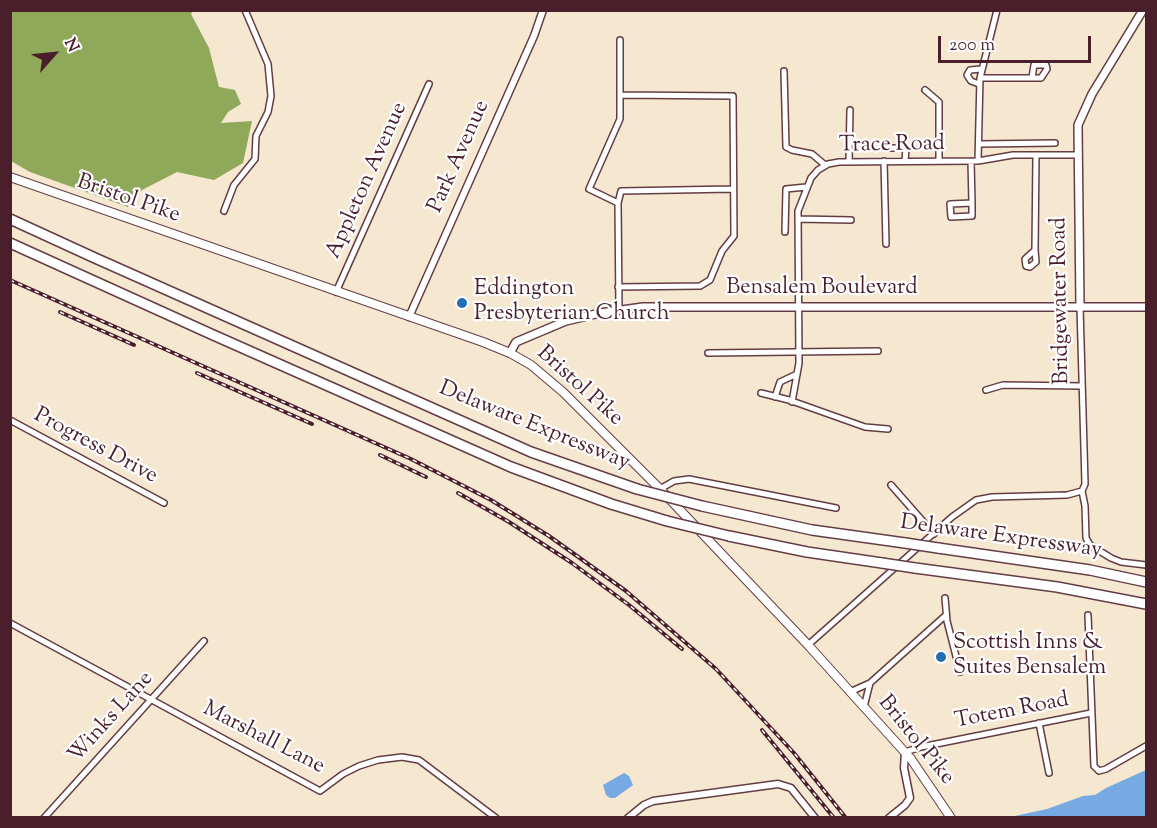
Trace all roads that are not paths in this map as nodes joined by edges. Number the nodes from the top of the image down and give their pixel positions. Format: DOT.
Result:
graph roads {
  1 [pos="245,10"];
  2 [pos="543,10"];
  3 [pos="997,10"];
  4 [pos="1143,10"];
  5 [pos="620,40"];
  6 [pos="981,69"];
  7 [pos="784,71"];
  8 [pos="1032,78"];
  9 [pos="979,81"];
  10 [pos="429,84"];
  11 [pos="925,90"];
  12 [pos="620,95"];
  13 [pos="850,110"];
  14 [pos="1055,143"];
  15 [pos="978,144"];
  16 [pos="885,148"];
  17 [pos="1077,154"];
  18 [pos="1036,155"];
  19 [pos="884,161"];
  20 [pos="905,161"];
  21 [pos="939,161"];
  22 [pos="971,161"];
  23 [pos="978,161"];
  24 [pos="849,162"];
  25 [pos="825,165"];
  26 [pos="10,177"];
  27 [pos="806,187"];
  28 [pos="732,189"];
  29 [pos="618,203"];
  30 [pos="972,203"];
  31 [pos="224,212"];
  32 [pos="10,219"];
  33 [pos="798,219"];
  34 [pos="851,220"];
  35 [pos="785,232"];
  36 [pos="10,243"];
  37 [pos="886,244"];
  38 [pos="1035,250"];
  39 [pos="618,287"];
  40 [pos="336,292"];
  41 [pos="1080,307"];
  42 [pos="1146,307"];
  43 [pos="799,308"];
  44 [pos="619,310"];
  45 [pos="409,317"];
  46 [pos="799,351"];
  47 [pos="878,351"];
  48 [pos="510,353"];
  49 [pos="708,353"];
  50 [pos="797,374"];
  51 [pos="1081,386"];
  52 [pos="986,390"];
  53 [pos="761,393"];
  54 [pos="775,396"];
  55 [pos="792,402"];
  56 [pos="10,420"];
  57 [pos="888,429"];
  58 [pos="891,485"];
  59 [pos="660,489"];
  60 [pos="1083,491"];
  61 [pos="164,503"];
  62 [pos="836,508"];
  63 [pos="934,534"];
  64 [pos="1146,565"];
  65 [pos="1146,582"];
  66 [pos="945,598"];
  67 [pos="1146,604"];
  68 [pos="946,615"];
  69 [pos="1088,615"];
  70 [pos="10,623"];
  71 [pos="204,641"];
  72 [pos="807,645"];
  73 [pos="960,672"];
  74 [pos="870,683"];
  75 [pos="850,692"];
  76 [pos="151,700"];
  77 [pos="864,707"];
  78 [pos="1091,713"];
  79 [pos="1039,723"];
  80 [pos="1146,746"];
  81 [pos="905,752"];
  82 [pos="916,765"];
  83 [pos="1049,773"];
  84 [pos="906,778"];
  85 [pos="44,818"];
  86 [pos="496,818"];
  87 [pos="628,818"];
  88 [pos="814,818"];
  89 [pos="889,818"];
  90 [pos="951,818"];
  1 -- 31 [label="street"];
  2 -- 45 [label="street, Park Avenue"];
  3 -- 6 [label="street"];
  4 -- 17 [label="main road, Bridgewater Road"];
  5 -- 12 [label="street"];
  6 -- 9 [label="street"];
  6 -- 9 [label="street"];
  7 -- 25 [label="street"];
  8 -- 9 [label="street"];
  9 -- 15 [label="street"];
  10 -- 40 [label="street, Appleton Avenue"];
  11 -- 21 [label="street"];
  12 -- 28 [label="street"];
  12 -- 29 [label="street"];
  13 -- 24 [label="street"];
  14 -- 15 [label="street"];
  15 -- 23 [label="street"];
  16 -- 20 [label="street"];
  17 -- 18 [label="street, Trace Road"];
  17 -- 41 [label="main road, Bridgewater Road"];
  18 -- 23 [label="street, Trace Road"];
  18 -- 38 [label="street"];
  19 -- 20 [label="street, Trace Road"];
  19 -- 24 [label="street, Trace Road"];
  19 -- 37 [label="street"];
  20 -- 21 [label="street, Trace Road"];
  21 -- 22 [label="street, Trace Road"];
  22 -- 23 [label="street, Trace Road"];
  22 -- 30 [label="street"];
  24 -- 25 [label="street, Trace Road"];
  25 -- 27 [label="street, Trace Road"];
  26 -- 40 [label="main road, Bristol Pike"];
  27 -- 33 [label="street, Trace Road"];
  27 -- 35 [label="street"];
  28 -- 29 [label="street"];
  28 -- 39 [label="street"];
  29 -- 39 [label="street"];
  30 -- 30 [label="street"];
  32 -- 65 [label="highway, Delaware Expressway, bridge"];
  33 -- 34 [label="street"];
  33 -- 43 [label="street, Trace Road"];
  36 -- 67 [label="highway, Delaware Expressway, bridge"];
  39 -- 44 [label="street"];
  40 -- 45 [label="main road, Bristol Pike"];
  41 -- 42 [label="main road, Bensalem Boulevard"];
  41 -- 43 [label="main road, Bensalem Boulevard"];
  41 -- 51 [label="street, Bridgewater Road"];
  43 -- 44 [label="main road, Bensalem Boulevard"];
  43 -- 46 [label="street, Trace Road"];
  44 -- 48 [label="main road, Bensalem Boulevard"];
  45 -- 48 [label="main road, Bristol Pike"];
  46 -- 47 [label="street"];
  46 -- 49 [label="street"];
  46 -- 50 [label="street, Trace Road"];
  48 -- 59 [label="main road, Bristol Pike"];
  50 -- 54 [label="street"];
  50 -- 55 [label="street, Trace Road"];
  51 -- 52 [label="street"];
  51 -- 60 [label="street, Bridgewater Road"];
  53 -- 54 [label="street"];
  54 -- 55 [label="street"];
  55 -- 57 [label="street"];
  56 -- 61 [label="street, Progress Drive"];
  58 -- 63 [label="street"];
  59 -- 62 [label="street"];
  59 -- 72 [label="main road, Bristol Pike"];
  60 -- 63 [label="street"];
  60 -- 64 [label="street, Bridgewater Road"];
  63 -- 72 [label="street"];
  66 -- 68 [label="street"];
  68 -- 73 [label="street"];
  68 -- 74 [label="street"];
  69 -- 78 [label="street"];
  70 -- 76 [label="street, Marshall Lane"];
  71 -- 76 [label="street, Winks Lane"];
  72 -- 75 [label="main road, Bristol Pike"];
  74 -- 75 [label="street"];
  74 -- 77 [label="street"];
  75 -- 77 [label="main road, Bristol Pike"];
  76 -- 85 [label="street, Winks Lane"];
  76 -- 86 [label="street, Marshall Lane"];
  77 -- 81 [label="main road, Bristol Pike"];
  78 -- 79 [label="street, Totem Road"];
  78 -- 80 [label="street"];
  79 -- 81 [label="street, Totem Road"];
  79 -- 83 [label="street"];
  81 -- 82 [label="main road, Bristol Pike"];
  81 -- 84 [label="street"];
  82 -- 84 [label="street"];
  82 -- 90 [label="main road, Bristol Pike"];
  84 -- 89 [label="street"];
  87 -- 88 [label="street"];
}
